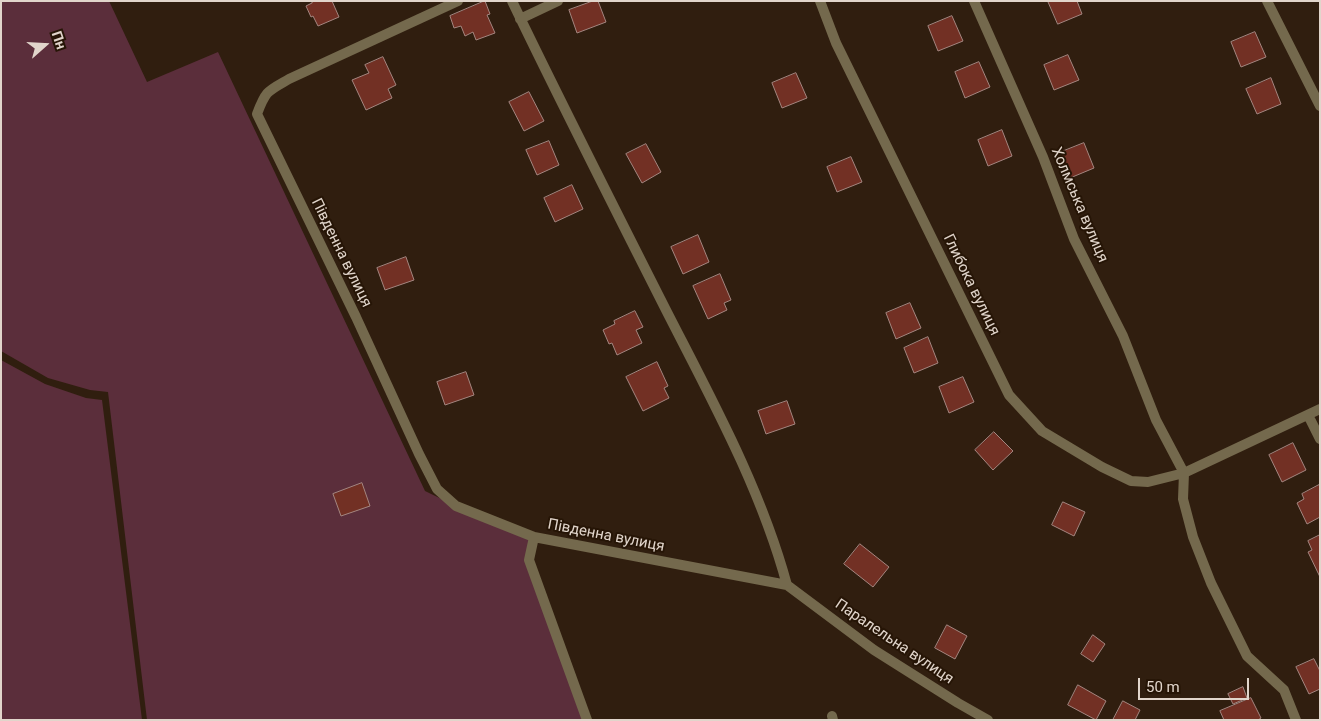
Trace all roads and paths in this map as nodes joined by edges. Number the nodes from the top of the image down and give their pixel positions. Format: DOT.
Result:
graph roads {
  1 [pos="458,1"];
  2 [pos="512,1"];
  3 [pos="558,1"];
  4 [pos="820,1"];
  5 [pos="974,1"];
  6 [pos="1267,1"];
  7 [pos="520,18"];
  8 [pos="1320,106"];
  9 [pos="1320,410"];
  10 [pos="1308,415"];
  11 [pos="1320,439"];
  12 [pos="1184,473"];
  13 [pos="534,537"];
  14 [pos="786,585"];
  15 [pos="586,720"];
  16 [pos="988,720"];
  17 [pos="1296,720"];
  1 -- 13 [label="street, Південна вулиця"];
  2 -- 7 [label="street"];
  3 -- 7 [label="street"];
  4 -- 12 [label="street, Глибока вулиця"];
  5 -- 12 [label="street, Холмська вулиця"];
  6 -- 8 [label="street"];
  7 -- 14 [label="street"];
  9 -- 10 [label="street, Глибока вулиця"];
  10 -- 11 [label="street"];
  10 -- 12 [label="street, Глибока вулиця"];
  12 -- 17 [label="street"];
  13 -- 14 [label="street, Південна вулиця"];
  13 -- 15 [label="street"];
  14 -- 16 [label="street, Паралельна вулиця"];
}
